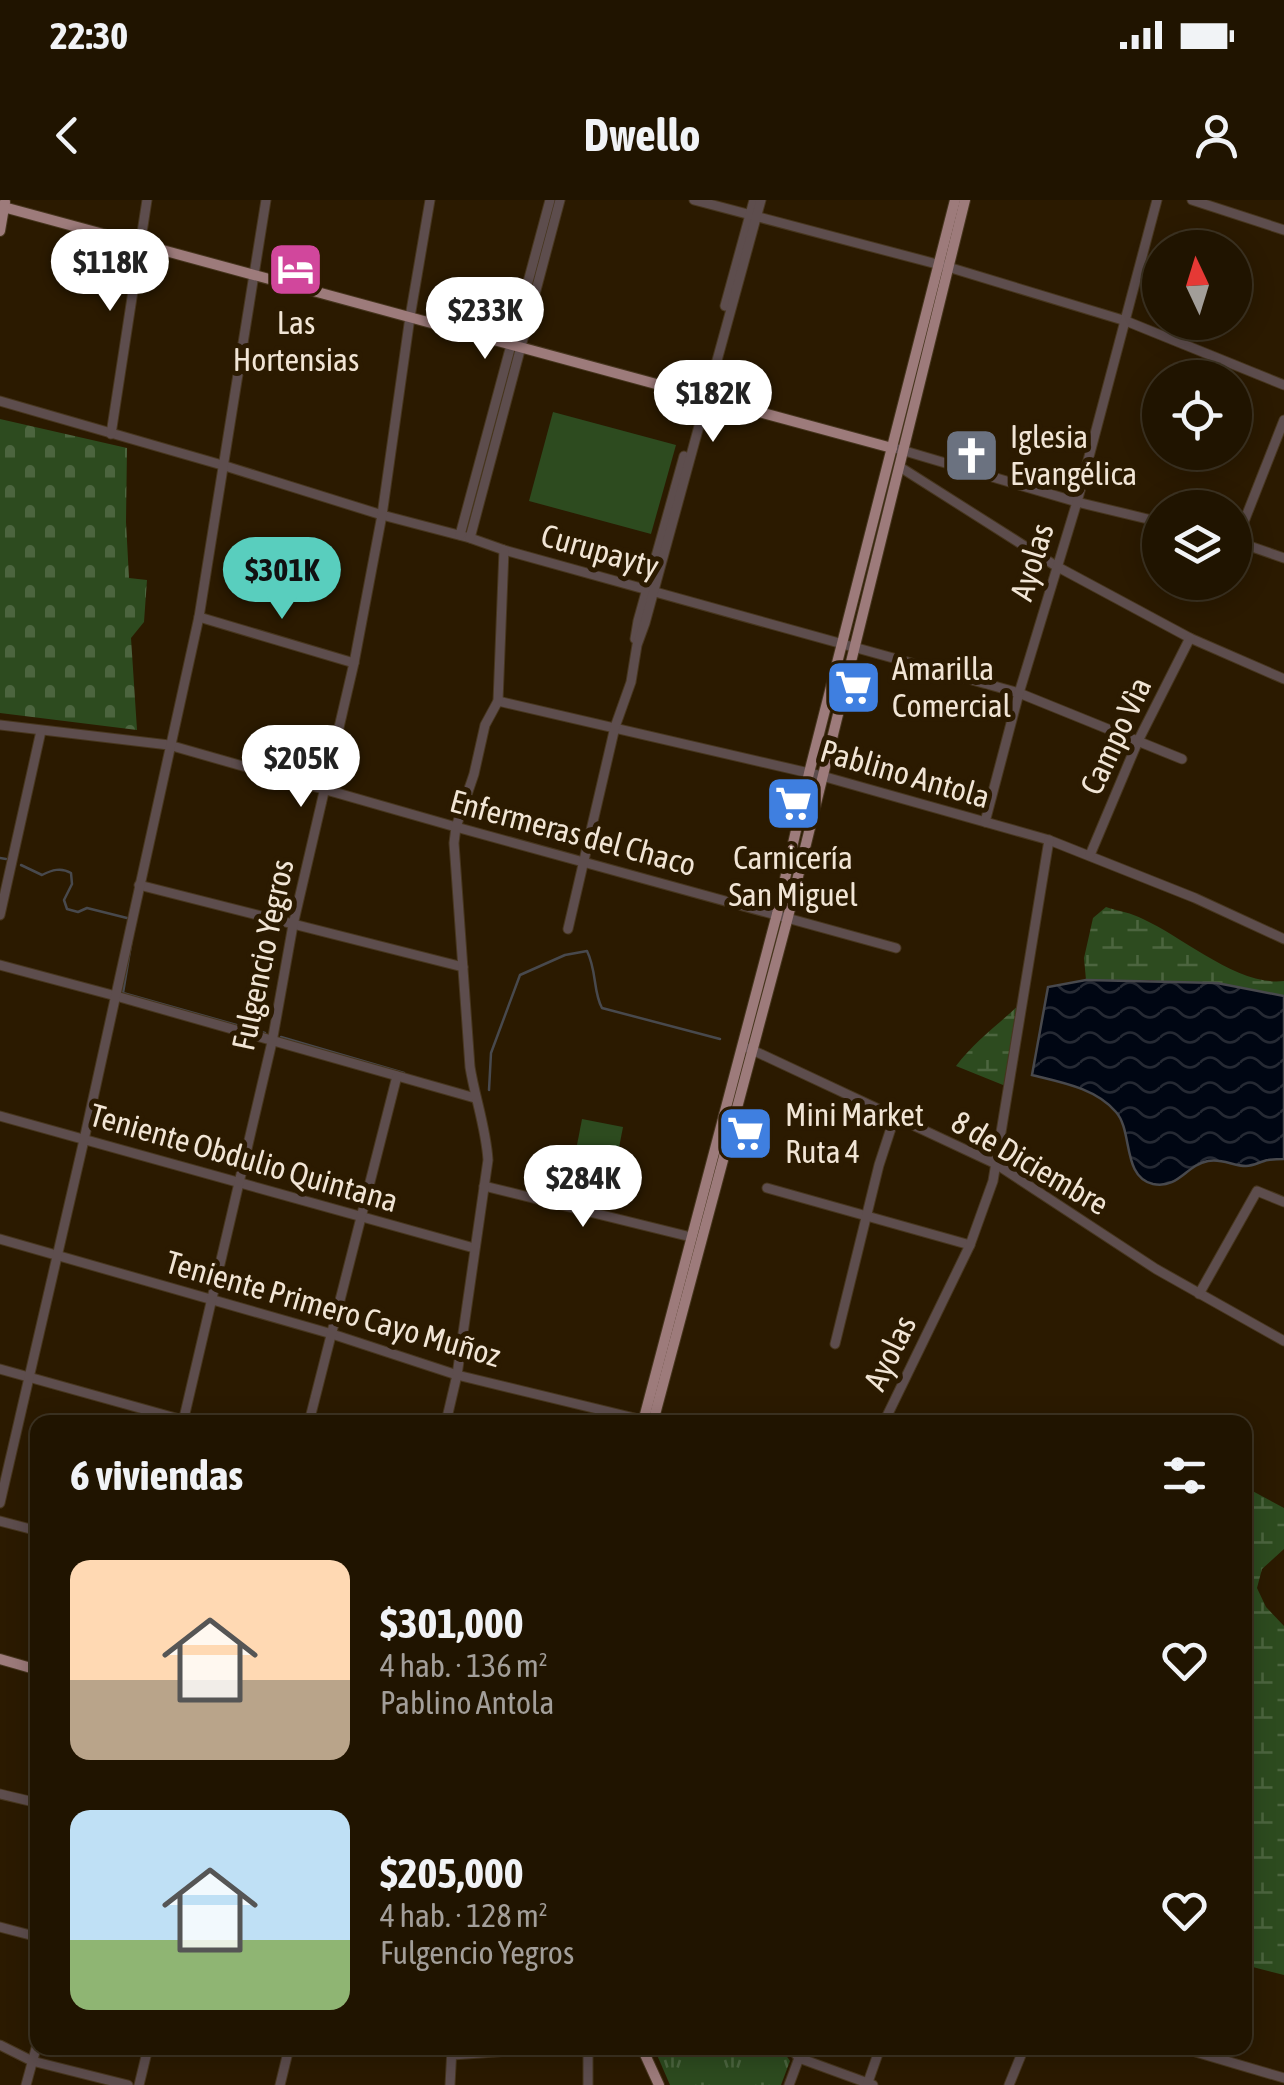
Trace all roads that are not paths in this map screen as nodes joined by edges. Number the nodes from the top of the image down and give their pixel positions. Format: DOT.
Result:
graph roads {
  1 [pos="147,200"];
  2 [pos="266,200"];
  3 [pos="430,200"];
  4 [pos="550,200"];
  5 [pos="560,200"];
  6 [pos="694,200"];
  7 [pos="757,200"];
  8 [pos="954,200"];
  9 [pos="965,200"];
  10 [pos="1157,200"];
  11 [pos="1192,200"];
  12 [pos="3,204"];
  13 [pos="753,216"];
  14 [pos="1284,230"];
  15 [pos="0,231"];
  16 [pos="140,244"];
  17 [pos="943,266"];
  18 [pos="253,274"];
  19 [pos="410,317"];
  20 [pos="1126,321"];
  21 [pos="515,345"];
  22 [pos="1284,383"];
  23 [pos="703,397"];
  24 [pos="0,401"];
  25 [pos="1284,420"];
  26 [pos="111,434"];
  27 [pos="898,448"];
  28 [pos="222,464"];
  29 [pos="900,467"];
  30 [pos="1252,501"];
  31 [pos="1077,502"];
  32 [pos="382,515"];
  33 [pos="1142,518"];
  34 [pos="465,536"];
  35 [pos="1252,547"];
  36 [pos="504,550"];
  37 [pos="1284,558"];
  38 [pos="1056,566"];
  39 [pos="650,591"];
  40 [pos="199,618"];
  41 [pos="1190,638"];
  42 [pos="848,644"];
  43 [pos="354,663"];
  44 [pos="1284,679"];
  45 [pos="1019,692"];
  46 [pos="498,701"];
  47 [pos="0,725"];
  48 [pos="615,727"];
  49 [pos="41,731"];
  50 [pos="1138,741"];
  51 [pos="169,745"];
  52 [pos="1182,759"];
  53 [pos="810,773"];
  54 [pos="822,776"];
  55 [pos="326,789"];
  56 [pos="985,822"];
  57 [pos="456,827"];
  58 [pos="1048,840"];
  59 [pos="1090,855"];
  60 [pos="583,862"];
  61 [pos="139,885"];
  62 [pos="0,915"];
  63 [pos="783,915"];
  64 [pos="293,925"];
  65 [pos="568,929"];
  66 [pos="1284,938"];
  67 [pos="896,948"];
  68 [pos="0,966"];
  69 [pos="463,967"];
  70 [pos="116,996"];
  71 [pos="272,1042"];
  72 [pos="747,1048"];
  73 [pos="397,1076"];
  74 [pos="475,1098"];
  75 [pos="0,1116"];
  76 [pos="895,1116"];
  77 [pos="84,1140"];
  78 [pos="996,1164"];
  79 [pos="237,1183"];
  80 [pos="484,1186"];
  81 [pos="767,1188"];
  82 [pos="1284,1202"];
  83 [pos="868,1216"];
  84 [pos="362,1217"];
  85 [pos="691,1236"];
  86 [pos="0,1239"];
  87 [pos="970,1245"];
  88 [pos="474,1248"];
  89 [pos="57,1255"];
  90 [pos="1199,1294"];
  91 [pos="210,1298"];
  92 [pos="332,1334"];
  93 [pos="1284,1341"];
  94 [pos="835,1344"];
  95 [pos="0,1368"];
  96 [pos="457,1374"];
  97 [pos="29,1376"];
  98 [pos="161,1415"];
  99 [pos="186,1415"];
  100 [pos="311,1415"];
  101 [pos="448,1415"];
  102 [pos="619,1415"];
  103 [pos="649,1415"];
  104 [pos="649,1415"];
  105 [pos="887,1415"];
  106 [pos="0,1503"];
  107 [pos="0,1520"];
  108 [pos="30,1529"];
  109 [pos="0,1660"];
  110 [pos="30,1668"];
  111 [pos="0,1794"];
  112 [pos="30,1801"];
  113 [pos="0,1927"];
  114 [pos="30,1934"];
  115 [pos="0,2045"];
  116 [pos="34,2055"];
  117 [pos="146,2055"];
  118 [pos="287,2055"];
  119 [pos="452,2055"];
  120 [pos="588,2055"];
  121 [pos="645,2055"];
  122 [pos="797,2055"];
  123 [pos="878,2055"];
  124 [pos="1021,2055"];
  125 [pos="1206,2055"];
  126 [pos="799,2058"];
  127 [pos="32,2061"];
  128 [pos="1284,2078"];
  129 [pos="869,2084"];
  130 [pos="26,2085"];
  131 [pos="128,2085"];
  132 [pos="139,2085"];
  133 [pos="280,2085"];
  134 [pos="450,2085"];
  135 [pos="588,2085"];
  136 [pos="658,2085"];
  137 [pos="788,2085"];
  138 [pos="1009,2085"];
  1 -- 16 [label="street"];
  2 -- 18 [label="street"];
  3 -- 19 [label="street, Fulgencio Yegros"];
  4 -- 21 [label="street"];
  5 -- 21 [label="street"];
  6 -- 13 [label="street"];
  7 -- 13 [label="street"];
  8 -- 17 [label="main road"];
  9 -- 17 [label="main road"];
  10 -- 20 [label="street, Ayolas"];
  11 -- 14 [label="street"];
  12 -- 15 [label="main road"];
  12 -- 16 [label="main road"];
  13 -- 17 [label="street"];
  13 -- 23 [label="street"];
  16 -- 18 [label="main road"];
  16 -- 26 [label="street"];
  17 -- 20 [label="street"];
  17 -- 27 [label="main road"];
  18 -- 19 [label="main road"];
  18 -- 28 [label="street"];
  19 -- 21 [label="main road"];
  19 -- 32 [label="street, Fulgencio Yegros"];
  20 -- 22 [label="street"];
  20 -- 31 [label="street, Ayolas"];
  21 -- 23 [label="main road"];
  21 -- 34 [label="street"];
  23 -- 27 [label="main road"];
  23 -- 39 [label="street"];
  24 -- 26 [label="street, Curupayty"];
  25 -- 30 [label="street"];
  26 -- 28 [label="street, Curupayty"];
  27 -- 29 [label="main road"];
  27 -- 31 [label="street"];
  27 -- 42 [label="main road"];
  28 -- 32 [label="street, Curupayty"];
  28 -- 40 [label="street"];
  29 -- 38 [label="street"];
  29 -- 42 [label="main road"];
  31 -- 33 [label="street"];
  31 -- 38 [label="street, Ayolas"];
  32 -- 34 [label="street, Curupayty"];
  32 -- 43 [label="street, Fulgencio Yegros"];
  34 -- 36 [label="street, Curupayty"];
  35 -- 37 [label="street"];
  36 -- 39 [label="street, Curupayty"];
  36 -- 46 [label="street"];
  38 -- 41 [label="street"];
  38 -- 45 [label="street, Ayolas"];
  39 -- 42 [label="street, Curupayty"];
  39 -- 48 [label="street"];
  40 -- 43 [label="street"];
  40 -- 51 [label="street"];
  41 -- 44 [label="street"];
  41 -- 50 [label="street, Campo Vìa"];
  42 -- 45 [label="street, Curupayty"];
  42 -- 53 [label="main road"];
  42 -- 54 [label="main road"];
  43 -- 55 [label="street, Fulgencio Yegros"];
  45 -- 50 [label="street, Curupayty"];
  45 -- 56 [label="street, Ayolas"];
  46 -- 48 [label="street, Pablino Antola"];
  46 -- 57 [label="street"];
  47 -- 49 [label="street, Enfermeras del Chaco"];
  48 -- 53 [label="street, Pablino Antola"];
  48 -- 60 [label="street"];
  49 -- 51 [label="street, Enfermeras del Chaco"];
  49 -- 62 [label="street"];
  50 -- 52 [label="street, Curupayty"];
  50 -- 59 [label="street, Campo Vìa"];
  51 -- 55 [label="street, Enfermeras del Chaco"];
  51 -- 61 [label="street"];
  53 -- 54 [label="street, Pablino Antola"];
  53 -- 63 [label="main road"];
  54 -- 56 [label="street, Pablino Antola"];
  54 -- 63 [label="main road"];
  55 -- 57 [label="street, Enfermeras del Chaco"];
  55 -- 64 [label="street, Fulgencio Yegros"];
  56 -- 58 [label="street, Pablino Antola"];
  57 -- 60 [label="street, Enfermeras del Chaco"];
  57 -- 69 [label="street"];
  58 -- 59 [label="street, Pablino Antola"];
  58 -- 78 [label="street, Ayolas"];
  59 -- 66 [label="street, Pablino Antola"];
  60 -- 63 [label="street, Enfermeras del Chaco"];
  60 -- 65 [label="street"];
  61 -- 64 [label="street"];
  61 -- 70 [label="street"];
  63 -- 67 [label="street, Enfermeras del Chaco"];
  63 -- 72 [label="main road"];
  64 -- 69 [label="street"];
  64 -- 71 [label="street, Fulgencio Yegros"];
  68 -- 70 [label="street"];
  69 -- 74 [label="street"];
  70 -- 71 [label="street"];
  70 -- 77 [label="street"];
  71 -- 73 [label="street"];
  71 -- 79 [label="street, Fulgencio Yegros"];
  72 -- 76 [label="street, 8 de Diciembre"];
  72 -- 85 [label="main road"];
  72 -- 103 [label="main road"];
  73 -- 74 [label="street"];
  73 -- 84 [label="street"];
  74 -- 80 [label="street"];
  75 -- 77 [label="street, Teniente Obdulio Quintana"];
  76 -- 78 [label="street, 8 de Diciembre"];
  76 -- 83 [label="street"];
  77 -- 79 [label="street, Teniente Obdulio Quintana"];
  77 -- 89 [label="street"];
  78 -- 87 [label="street, Ayolas"];
  78 -- 90 [label="street, 8 de Diciembre"];
  79 -- 84 [label="street, Teniente Obdulio Quintana"];
  79 -- 91 [label="street, Fulgencio Yegros"];
  80 -- 85 [label="street"];
  80 -- 88 [label="street"];
  81 -- 83 [label="street"];
  82 -- 90 [label="street"];
  83 -- 87 [label="street"];
  83 -- 94 [label="street"];
  84 -- 88 [label="street, Teniente Obdulio Quintana"];
  84 -- 92 [label="street"];
  85 -- 104 [label="main road"];
  86 -- 89 [label="street, Teniente Primero Cayo Muñoz"];
  87 -- 105 [label="street, Ayolas"];
  88 -- 96 [label="street"];
  89 -- 91 [label="street, Teniente Primero Cayo Muñoz"];
  89 -- 97 [label="street"];
  90 -- 93 [label="street, 8 de Diciembre"];
  91 -- 92 [label="street, Teniente Primero Cayo Muñoz"];
  91 -- 99 [label="street, Fulgencio Yegros"];
  92 -- 96 [label="street, Teniente Primero Cayo Muñoz"];
  92 -- 100 [label="street"];
  95 -- 97 [label="street"];
  96 -- 101 [label="street"];
  96 -- 102 [label="street, Teniente Primero Cayo Muñoz"];
  97 -- 98 [label="street"];
  97 -- 106 [label="street"];
  107 -- 108 [label="street"];
  109 -- 110 [label="main road"];
  111 -- 112 [label="street"];
  113 -- 114 [label="street"];
  115 -- 127 [label="street"];
  116 -- 127 [label="street"];
  117 -- 132 [label="street"];
  118 -- 133 [label="street"];
  119 -- 134 [label="street"];
  120 -- 135 [label="street"];
  121 -- 136 [label="main road"];
  122 -- 126 [label="street"];
  123 -- 129 [label="street"];
  124 -- 138 [label="street"];
  125 -- 128 [label="street"];
  126 -- 129 [label="street"];
  126 -- 137 [label="street"];
  127 -- 130 [label="street"];
  127 -- 131 [label="street"];
}
